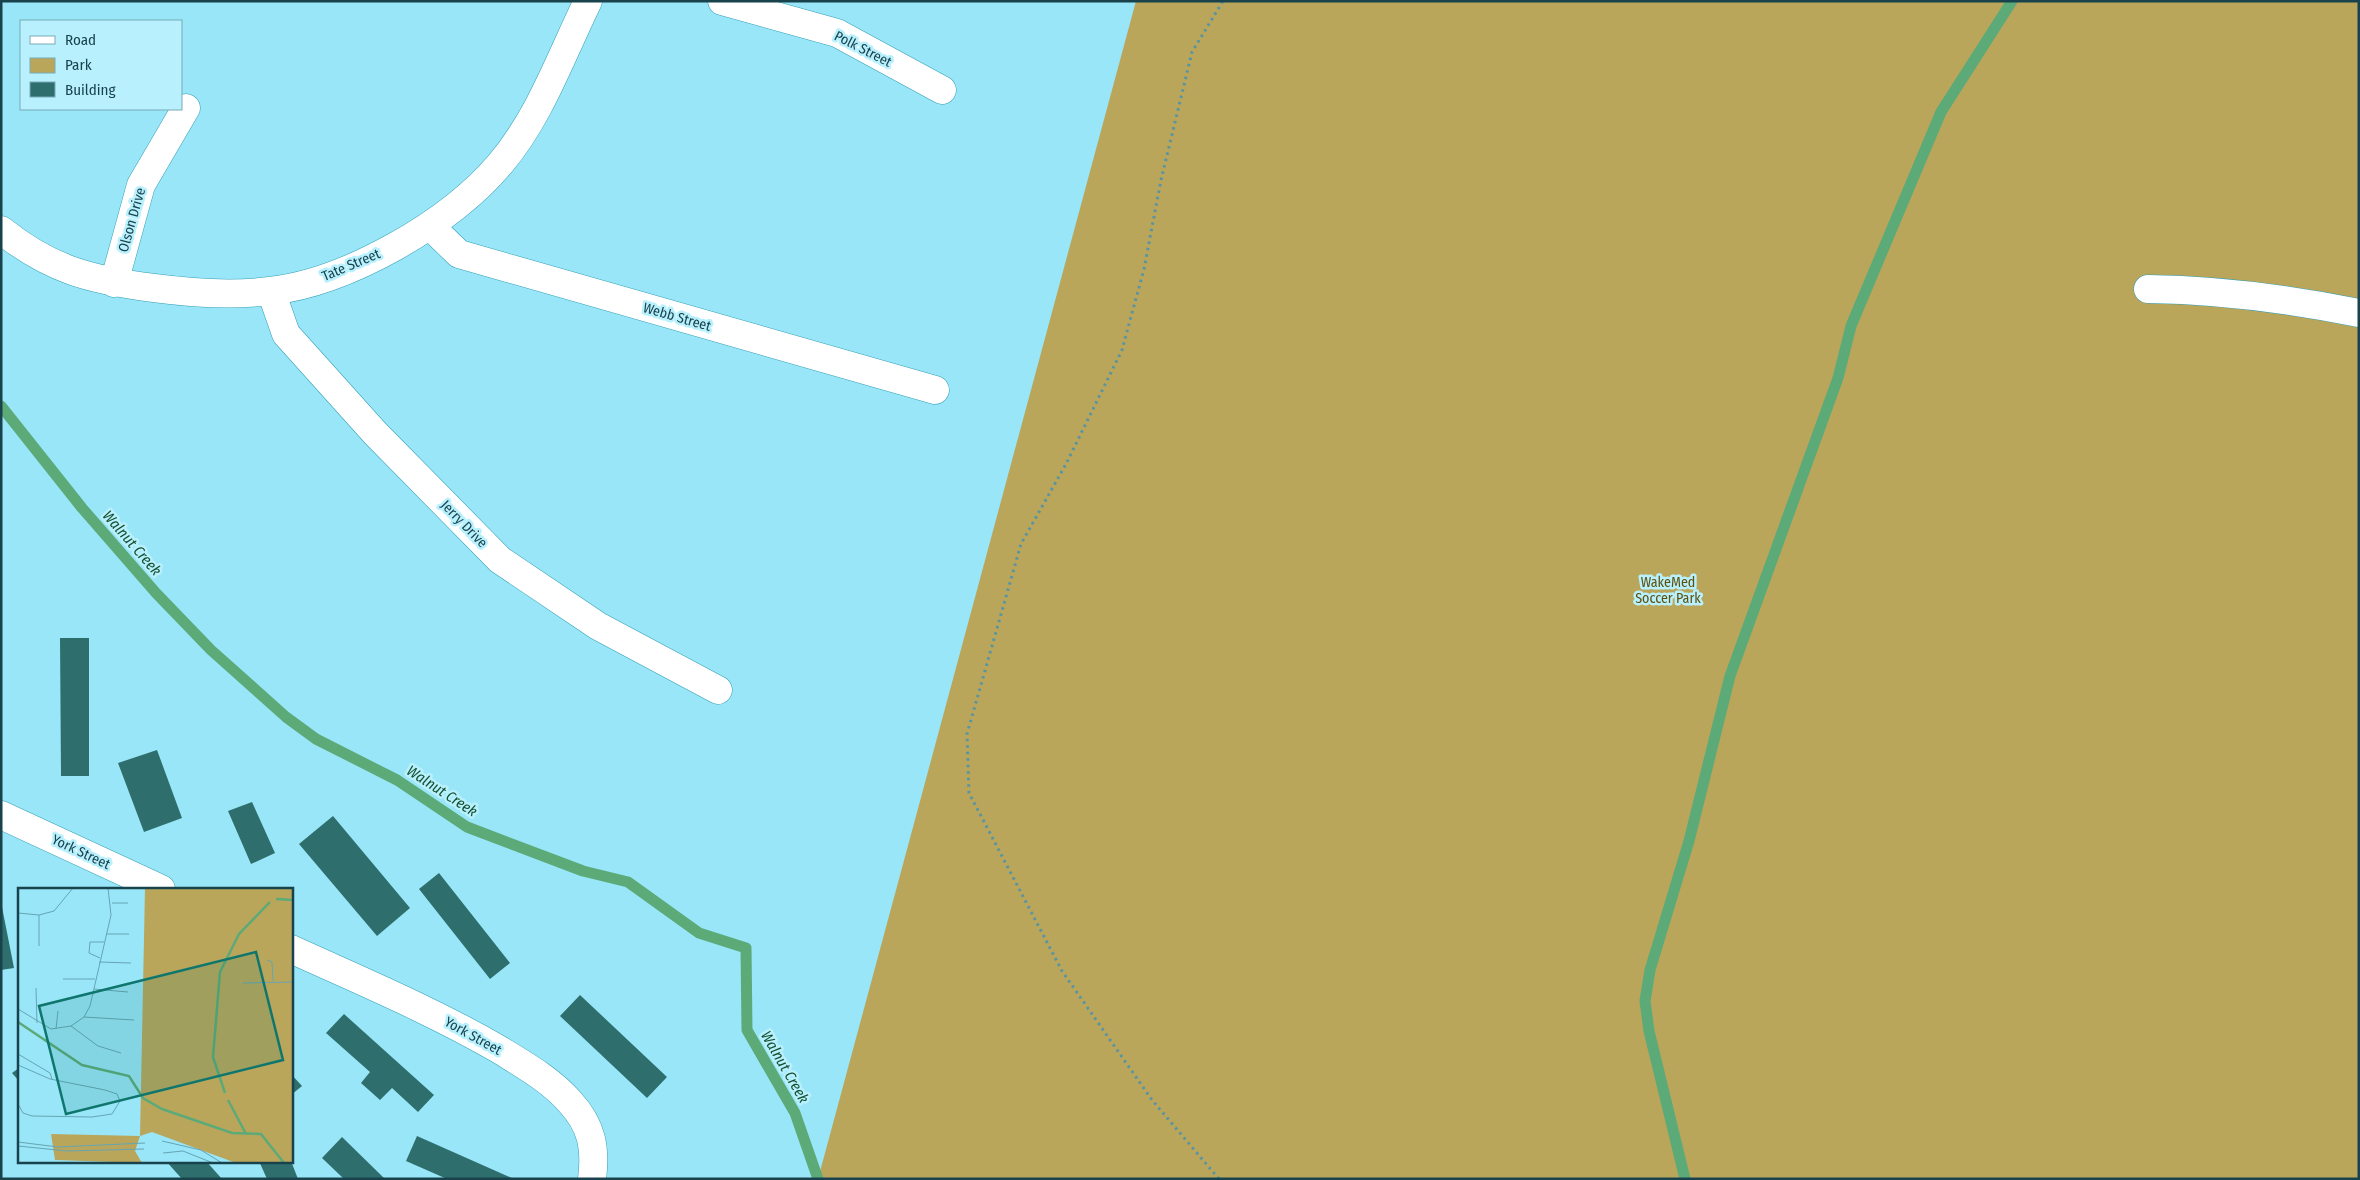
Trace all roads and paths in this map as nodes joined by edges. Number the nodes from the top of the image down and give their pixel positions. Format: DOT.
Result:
graph roads {
  1 [pos="588,1"];
  2 [pos="722,1"];
  3 [pos="1223,1"];
  4 [pos="942,90"];
  5 [pos="186,108"];
  6 [pos="430,226"];
  7 [pos="1,230"];
  8 [pos="114,283"];
  9 [pos="2148,290"];
  10 [pos="271,291"];
  11 [pos="2359,313"];
  12 [pos="935,390"];
  13 [pos="718,690"];
  14 [pos="1,815"];
  15 [pos="159,888"];
  16 [pos="292,949"];
  17 [pos="592,1179"];
  18 [pos="1219,1179"];
  1 -- 6 [label="street, Tate Street"];
  2 -- 4 [label="street, Polk Street"];
  3 -- 18 [label="path"];
  5 -- 8 [label="street, Olson Drive"];
  6 -- 10 [label="street, Tate Street"];
  6 -- 12 [label="street, Webb Street"];
  7 -- 8 [label="street, Tate Street"];
  8 -- 10 [label="street, Tate Street"];
  9 -- 11 [label="street"];
  10 -- 13 [label="street, Jerry Drive"];
  14 -- 15 [label="street, York Street"];
  16 -- 17 [label="street, York Street"];
}
